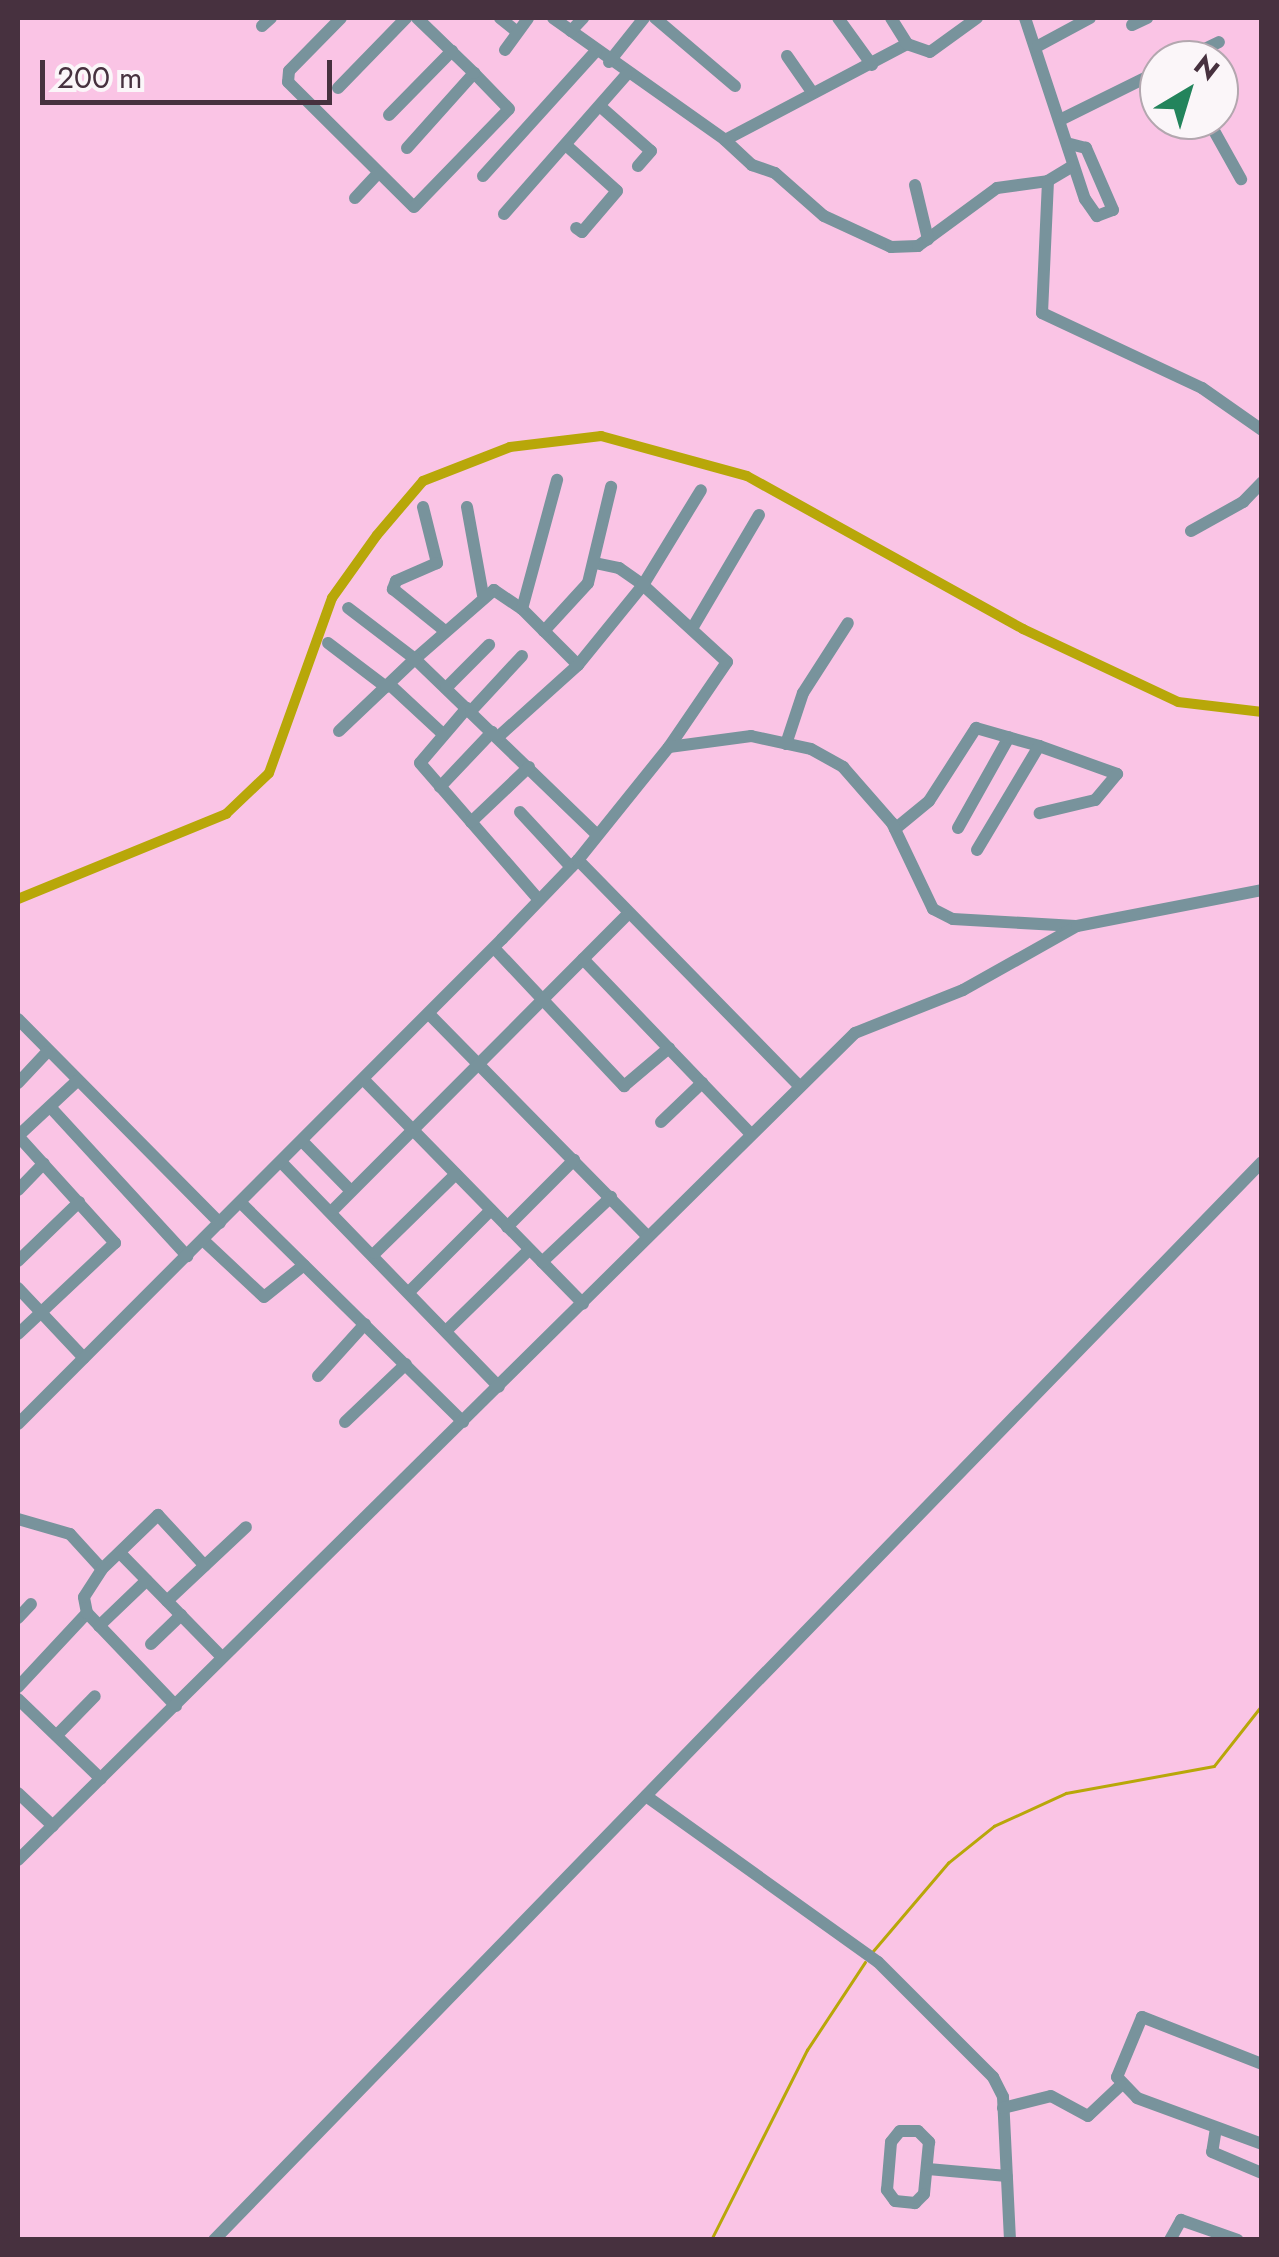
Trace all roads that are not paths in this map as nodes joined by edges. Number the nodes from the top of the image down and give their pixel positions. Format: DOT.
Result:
graph roads {
  1 [pos="341,18"];
  2 [pos="406,18"];
  3 [pos="417,18"];
  4 [pos="500,18"];
  5 [pos="528,18"];
  6 [pos="553,18"];
  7 [pos="583,18"];
  8 [pos="644,18"];
  9 [pos="654,18"];
  10 [pos="838,18"];
  11 [pos="891,18"];
  12 [pos="977,18"];
  13 [pos="1024,18"];
  14 [pos="1090,18"];
  15 [pos="1147,18"];
  16 [pos="1132,25"];
  17 [pos="517,32"];
  18 [pos="571,32"];
  19 [pos="908,44"];
  20 [pos="1038,46"];
  21 [pos="505,50"];
  22 [pos="452,51"];
  23 [pos="596,51"];
  24 [pos="787,56"];
  25 [pos="609,62"];
  26 [pos="872,65"];
  27 [pos="474,73"];
  28 [pos="626,75"];
  29 [pos="1139,81"];
  30 [pos="736,86"];
  31 [pos="338,88"];
  32 [pos="812,92"];
  33 [pos="509,108"];
  34 [pos="602,108"];
  35 [pos="390,115"];
  36 [pos="1062,119"];
  37 [pos="529,128"];
  38 [pos="725,140"];
  39 [pos="1219,140"];
  40 [pos="1070,144"];
  41 [pos="567,146"];
  42 [pos="408,148"];
  43 [pos="638,166"];
  44 [pos="1071,167"];
  45 [pos="378,173"];
  46 [pos="483,176"];
  47 [pos="1241,179"];
  48 [pos="1048,181"];
  49 [pos="915,185"];
  50 [pos="355,198"];
  51 [pos="504,214"];
  52 [pos="576,228"];
  53 [pos="928,239"];
  54 [pos="1262,430"];
  55 [pos="557,480"];
  56 [pos="1262,482"];
  57 [pos="611,487"];
  58 [pos="701,490"];
  59 [pos="467,506"];
  60 [pos="423,508"];
  61 [pos="759,515"];
  62 [pos="1191,531"];
  63 [pos="595,563"];
  64 [pos="644,585"];
  65 [pos="483,596"];
  66 [pos="348,608"];
  67 [pos="522,609"];
  68 [pos="848,623"];
  69 [pos="693,627"];
  70 [pos="445,631"];
  71 [pos="544,631"];
  72 [pos="328,643"];
  73 [pos="489,645"];
  74 [pos="522,656"];
  75 [pos="415,658"];
  76 [pos="578,665"];
  77 [pos="388,686"];
  78 [pos="446,688"];
  79 [pos="469,709"];
  80 [pos="340,731"];
  81 [pos="442,734"];
  82 [pos="496,734"];
  83 [pos="1010,737"];
  84 [pos="786,744"];
  85 [pos="1039,746"];
  86 [pos="670,747"];
  87 [pos="529,767"];
  88 [pos="440,786"];
  89 [pos="520,812"];
  90 [pos="1040,813"];
  91 [pos="472,822"];
  92 [pos="958,828"];
  93 [pos="895,829"];
  94 [pos="597,836"];
  95 [pos="977,850"];
  96 [pos="574,863"];
  97 [pos="1262,890"];
  98 [pos="540,900"];
  99 [pos="627,915"];
  100 [pos="1077,926"];
  101 [pos="494,948"];
  102 [pos="583,959"];
  103 [pos="542,998"];
  104 [pos="430,1014"];
  105 [pos="18,1019"];
  106 [pos="669,1048"];
  107 [pos="47,1052"];
  108 [pos="478,1061"];
  109 [pos="19,1079"];
  110 [pos="364,1080"];
  111 [pos="77,1081"];
  112 [pos="702,1083"];
  113 [pos="797,1084"];
  114 [pos="52,1109"];
  115 [pos="660,1122"];
  116 [pos="413,1130"];
  117 [pos="750,1133"];
  118 [pos="18,1136"];
  119 [pos="302,1142"];
  120 [pos="574,1160"];
  121 [pos="281,1162"];
  122 [pos="1262,1162"];
  123 [pos="44,1163"];
  124 [pos="456,1174"];
  125 [pos="18,1190"];
  126 [pos="351,1191"];
  127 [pos="611,1197"];
  128 [pos="79,1202"];
  129 [pos="240,1203"];
  130 [pos="333,1210"];
  131 [pos="490,1210"];
  132 [pos="220,1223"];
  133 [pos="507,1227"];
  134 [pos="648,1237"];
  135 [pos="204,1240"];
  136 [pos="530,1250"];
  137 [pos="375,1253"];
  138 [pos="187,1256"];
  139 [pos="18,1261"];
  140 [pos="542,1262"];
  141 [pos="304,1265"];
  142 [pos="411,1290"];
  143 [pos="18,1291"];
  144 [pos="582,1304"];
  145 [pos="40,1314"];
  146 [pos="366,1324"];
  147 [pos="448,1329"];
  148 [pos="18,1334"];
  149 [pos="84,1358"];
  150 [pos="406,1364"];
  151 [pos="318,1376"];
  152 [pos="498,1387"];
  153 [pos="345,1422"];
  154 [pos="463,1422"];
  155 [pos="18,1424"];
  156 [pos="18,1519"];
  157 [pos="246,1527"];
  158 [pos="120,1553"];
  159 [pos="205,1566"];
  160 [pos="102,1570"];
  161 [pos="147,1580"];
  162 [pos="168,1601"];
  163 [pos="31,1604"];
  164 [pos="87,1614"];
  165 [pos="180,1615"];
  166 [pos="18,1618"];
  167 [pos="99,1626"];
  168 [pos="151,1644"];
  169 [pos="222,1656"];
  170 [pos="18,1687"];
  171 [pos="95,1696"];
  172 [pos="18,1699"];
  173 [pos="176,1706"];
  174 [pos="58,1735"];
  175 [pos="101,1779"];
  176 [pos="18,1793"];
  177 [pos="646,1796"];
  178 [pos="53,1826"];
  179 [pos="18,1860"];
  180 [pos="1262,2064"];
  181 [pos="1120,2086"];
  182 [pos="1003,2108"];
  183 [pos="1216,2128"];
  184 [pos="1262,2144"];
  185 [pos="928,2169"];
  186 [pos="1262,2173"];
  187 [pos="1007,2176"];
  188 [pos="214,2240"];
  189 [pos="1010,2240"];
  190 [pos="1170,2240"];
  191 [pos="1238,2240"];
  1 -- 45 [label="street"];
  2 -- 31 [label="street"];
  3 -- 22 [label="street"];
  4 -- 17 [label="street"];
  5 -- 17 [label="street"];
  6 -- 18 [label="street"];
  7 -- 18 [label="street"];
  8 -- 25 [label="street"];
  9 -- 30 [label="street"];
  10 -- 26 [label="street"];
  11 -- 19 [label="street"];
  12 -- 19 [label="street"];
  13 -- 20 [label="street"];
  14 -- 20 [label="street"];
  15 -- 16 [label="street"];
  17 -- 21 [label="street"];
  18 -- 23 [label="street"];
  19 -- 26 [label="street"];
  20 -- 36 [label="street"];
  22 -- 27 [label="street"];
  22 -- 35 [label="street"];
  23 -- 25 [label="street"];
  23 -- 37 [label="street"];
  24 -- 32 [label="street"];
  25 -- 28 [label="street"];
  26 -- 32 [label="street"];
  27 -- 33 [label="street"];
  27 -- 42 [label="street"];
  28 -- 34 [label="street"];
  28 -- 38 [label="street"];
  29 -- 36 [label="street"];
  32 -- 38 [label="street"];
  33 -- 37 [label="street"];
  33 -- 45 [label="street"];
  34 -- 41 [label="street"];
  34 -- 43 [label="street"];
  36 -- 40 [label="street"];
  37 -- 46 [label="street"];
  38 -- 53 [label="street"];
  39 -- 47 [label="street"];
  40 -- 44 [label="street"];
  40 -- 44 [label="street"];
  41 -- 51 [label="street"];
  41 -- 52 [label="street"];
  44 -- 48 [label="street"];
  45 -- 50 [label="street"];
  48 -- 53 [label="street"];
  48 -- 54 [label="street"];
  49 -- 53 [label="street"];
  55 -- 67 [label="street"];
  56 -- 62 [label="street"];
  57 -- 63 [label="street"];
  58 -- 64 [label="street"];
  59 -- 65 [label="street"];
  60 -- 70 [label="street"];
  61 -- 69 [label="street"];
  63 -- 64 [label="street"];
  63 -- 71 [label="street"];
  64 -- 69 [label="street"];
  64 -- 76 [label="street"];
  65 -- 67 [label="street"];
  65 -- 70 [label="street"];
  66 -- 75 [label="street"];
  67 -- 71 [label="street"];
  68 -- 84 [label="street"];
  69 -- 86 [label="street"];
  70 -- 75 [label="street"];
  71 -- 76 [label="street"];
  72 -- 77 [label="street"];
  73 -- 78 [label="street"];
  74 -- 79 [label="street"];
  75 -- 77 [label="street"];
  75 -- 78 [label="street"];
  76 -- 82 [label="street"];
  77 -- 80 [label="street"];
  77 -- 81 [label="street"];
  78 -- 79 [label="street"];
  79 -- 81 [label="street"];
  79 -- 82 [label="street"];
  81 -- 88 [label="street"];
  82 -- 87 [label="street"];
  82 -- 88 [label="street"];
  83 -- 85 [label="street"];
  83 -- 92 [label="street"];
  83 -- 93 [label="street"];
  84 -- 86 [label="street"];
  84 -- 93 [label="street"];
  85 -- 90 [label="street"];
  85 -- 95 [label="street"];
  86 -- 94 [label="street"];
  87 -- 91 [label="street"];
  87 -- 94 [label="street"];
  88 -- 91 [label="street"];
  89 -- 96 [label="street"];
  91 -- 98 [label="street"];
  93 -- 100 [label="street"];
  94 -- 96 [label="street"];
  96 -- 98 [label="street"];
  96 -- 99 [label="street"];
  97 -- 100 [label="street"];
  98 -- 101 [label="street"];
  99 -- 102 [label="street"];
  99 -- 113 [label="street"];
  100 -- 113 [label="street"];
  101 -- 103 [label="street"];
  101 -- 104 [label="street"];
  102 -- 103 [label="street"];
  102 -- 106 [label="street"];
  103 -- 106 [label="street"];
  103 -- 108 [label="street"];
  104 -- 108 [label="street"];
  104 -- 110 [label="street"];
  105 -- 107 [label="street"];
  106 -- 112 [label="street"];
  107 -- 109 [label="street"];
  107 -- 111 [label="street"];
  108 -- 116 [label="street"];
  108 -- 120 [label="street"];
  110 -- 116 [label="street"];
  110 -- 119 [label="street"];
  111 -- 114 [label="street"];
  111 -- 132 [label="street"];
  112 -- 115 [label="street"];
  112 -- 117 [label="street"];
  113 -- 117 [label="street"];
  114 -- 118 [label="street"];
  114 -- 138 [label="street"];
  116 -- 124 [label="street"];
  116 -- 126 [label="street"];
  117 -- 134 [label="street"];
  118 -- 123 [label="street"];
  119 -- 121 [label="street"];
  119 -- 126 [label="street"];
  120 -- 127 [label="street"];
  120 -- 133 [label="street"];
  121 -- 129 [label="street"];
  121 -- 130 [label="street"];
  122 -- 177 [label="street"];
  123 -- 125 [label="street"];
  123 -- 128 [label="street"];
  124 -- 131 [label="street"];
  124 -- 137 [label="street"];
  126 -- 130 [label="street"];
  127 -- 134 [label="street"];
  127 -- 140 [label="street"];
  128 -- 139 [label="street"];
  128 -- 145 [label="street"];
  129 -- 132 [label="street"];
  129 -- 141 [label="street"];
  130 -- 137 [label="street"];
  131 -- 133 [label="street"];
  131 -- 142 [label="street"];
  132 -- 135 [label="street"];
  133 -- 136 [label="street"];
  134 -- 144 [label="street"];
  135 -- 138 [label="street"];
  135 -- 141 [label="street"];
  136 -- 140 [label="street"];
  136 -- 147 [label="street"];
  137 -- 142 [label="street"];
  138 -- 149 [label="street"];
  140 -- 144 [label="street"];
  141 -- 146 [label="street"];
  142 -- 147 [label="street"];
  143 -- 145 [label="street"];
  144 -- 152 [label="street"];
  145 -- 148 [label="street"];
  145 -- 149 [label="street"];
  146 -- 150 [label="street"];
  146 -- 151 [label="street"];
  147 -- 152 [label="street"];
  149 -- 155 [label="street"];
  150 -- 153 [label="street"];
  150 -- 154 [label="street"];
  152 -- 154 [label="street"];
  154 -- 169 [label="street"];
  156 -- 160 [label="street"];
  157 -- 159 [label="street"];
  158 -- 159 [label="street"];
  158 -- 160 [label="street"];
  158 -- 161 [label="street"];
  159 -- 162 [label="street"];
  160 -- 164 [label="street"];
  161 -- 162 [label="street"];
  161 -- 167 [label="street"];
  162 -- 165 [label="street"];
  163 -- 166 [label="street"];
  164 -- 167 [label="street"];
  164 -- 170 [label="street"];
  165 -- 168 [label="street"];
  165 -- 169 [label="street"];
  167 -- 173 [label="street"];
  169 -- 173 [label="street"];
  171 -- 174 [label="street"];
  172 -- 174 [label="street"];
  173 -- 175 [label="street"];
  174 -- 175 [label="street"];
  175 -- 178 [label="street"];
  176 -- 178 [label="street"];
  177 -- 182 [label="street"];
  177 -- 188 [label="street"];
  178 -- 179 [label="street"];
  180 -- 181 [label="street"];
  181 -- 182 [label="street"];
  181 -- 183 [label="street"];
  182 -- 187 [label="street"];
  183 -- 184 [label="street"];
  183 -- 186 [label="street"];
  185 -- 185 [label="street"];
  185 -- 187 [label="street"];
  187 -- 189 [label="street"];
  190 -- 191 [label="street"];
}
